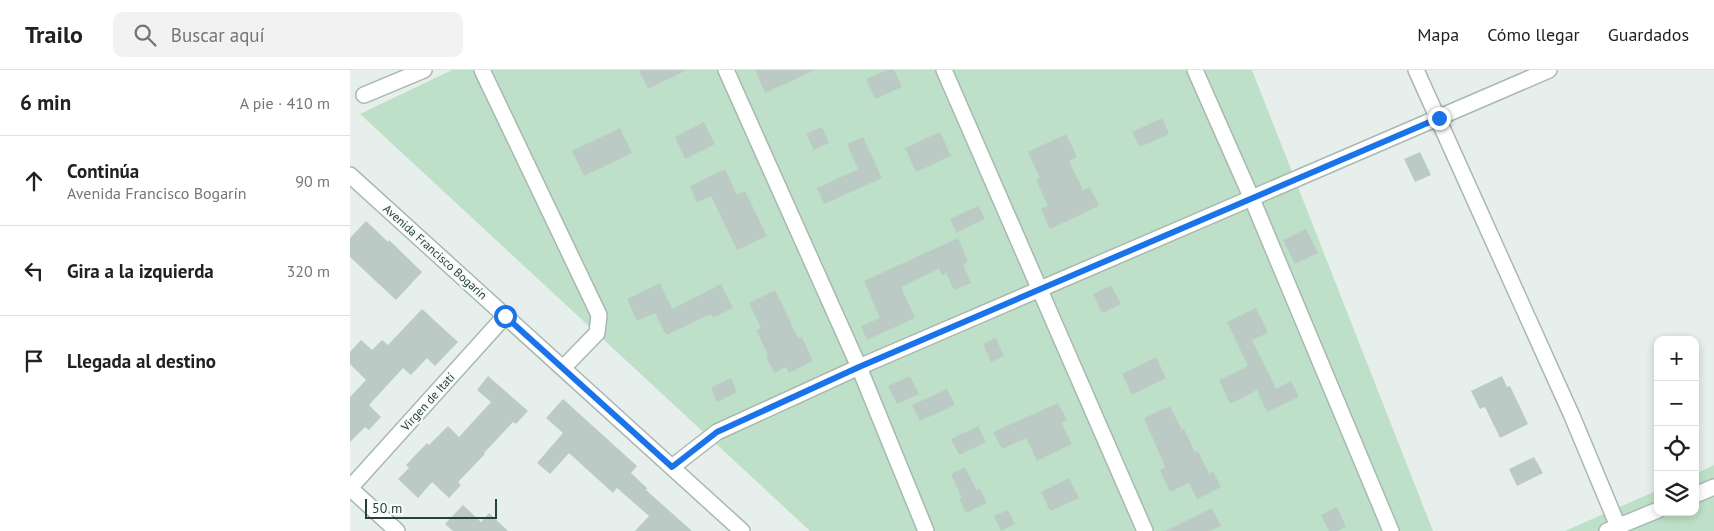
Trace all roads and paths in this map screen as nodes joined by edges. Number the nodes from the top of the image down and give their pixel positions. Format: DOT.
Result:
graph roads {
  1 [pos="424,70"];
  2 [pos="482,70"];
  3 [pos="726,70"];
  4 [pos="944,70"];
  5 [pos="1195,70"];
  6 [pos="1416,70"];
  7 [pos="1549,70"];
  8 [pos="364,95"];
  9 [pos="1439,118"];
  10 [pos="350,175"];
  11 [pos="1252,199"];
  12 [pos="1040,290"];
  13 [pos="505,316"];
  14 [pos="859,367"];
  15 [pos="563,368"];
  16 [pos="672,467"];
  17 [pos="1714,487"];
  18 [pos="350,488"];
  19 [pos="1699,493"];
  20 [pos="1654,512"];
  21 [pos="1615,529"];
  22 [pos="739,530"];
  23 [pos="397,531"];
  24 [pos="926,531"];
  25 [pos="1145,531"];
  26 [pos="1391,531"];
  1 -- 8 [label="street"];
  2 -- 15 [label="street"];
  3 -- 14 [label="street"];
  4 -- 12 [label="street"];
  5 -- 11 [label="street"];
  6 -- 9 [label="street"];
  7 -- 9 [label="street"];
  9 -- 11 [label="street"];
  9 -- 21 [label="street"];
  10 -- 13 [label="street, Avenida Francisco Bogarín"];
  11 -- 12 [label="street"];
  11 -- 26 [label="street"];
  12 -- 14 [label="street"];
  12 -- 25 [label="street"];
  13 -- 15 [label="street, Avenida Francisco Bogarín"];
  13 -- 18 [label="street, Virgen de Itatí"];
  14 -- 16 [label="street"];
  14 -- 24 [label="street"];
  15 -- 16 [label="street, Avenida Francisco Bogarín"];
  16 -- 22 [label="street, Avenida Francisco Bogarín"];
  17 -- 19 [label="street"];
  18 -- 23 [label="street"];
  20 -- 21 [label="street"];
}
